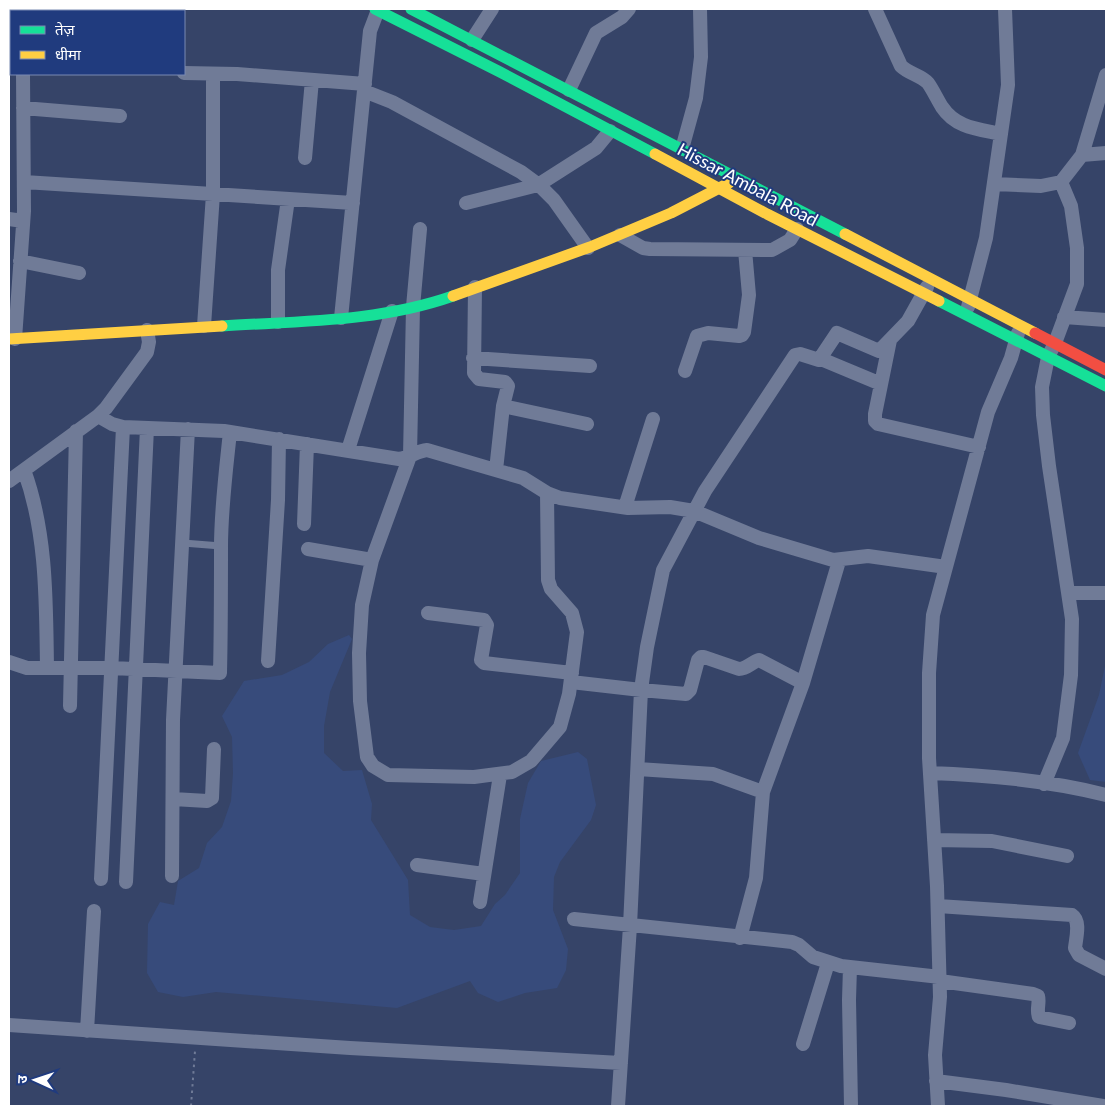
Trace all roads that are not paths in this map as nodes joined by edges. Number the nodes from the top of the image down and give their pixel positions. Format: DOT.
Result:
graph roads {
  1 [pos="377,9"];
  2 [pos="411,9"];
  3 [pos="492,9"];
  4 [pos="629,9"];
  5 [pos="700,9"];
  6 [pos="875,9"];
  7 [pos="1005,9"];
  8 [pos="472,40"];
  9 [pos="185,73"];
  10 [pos="213,74"];
  11 [pos="23,75"];
  12 [pos="1106,75"];
  13 [pos="312,80"];
  14 [pos="365,88"];
  15 [pos="569,90"];
  16 [pos="23,108"];
  17 [pos="120,116"];
  18 [pos="610,130"];
  19 [pos="9,134"];
  20 [pos="1001,134"];
  21 [pos="23,135"];
  22 [pos="682,149"];
  23 [pos="1106,153"];
  24 [pos="1082,154"];
  25 [pos="305,158"];
  26 [pos="740,179"];
  27 [pos="24,182"];
  28 [pos="1061,182"];
  29 [pos="994,184"];
  30 [pos="538,185"];
  31 [pos="717,188"];
  32 [pos="213,194"];
  33 [pos="288,199"];
  34 [pos="353,203"];
  35 [pos="466,203"];
  36 [pos="9,219"];
  37 [pos="23,220"];
  38 [pos="420,229"];
  39 [pos="797,229"];
  40 [pos="620,235"];
  41 [pos="588,248"];
  42 [pos="745,250"];
  43 [pos="20,260"];
  44 [pos="79,273"];
  45 [pos="932,278"];
  46 [pos="475,287"];
  47 [pos="924,294"];
  48 [pos="970,298"];
  49 [pos="13,304"];
  50 [pos="413,307"];
  51 [pos="392,311"];
  52 [pos="966,315"];
  53 [pos="1064,317"];
  54 [pos="341,318"];
  55 [pos="1106,320"];
  56 [pos="278,322"];
  57 [pos="1020,324"];
  58 [pos="204,326"];
  59 [pos="146,330"];
  60 [pos="12,339"];
  61 [pos="890,340"];
  62 [pos="1016,340"];
  63 [pos="1055,343"];
  64 [pos="1048,356"];
  65 [pos="474,358"];
  66 [pos="821,359"];
  67 [pos="590,366"];
  68 [pos="685,370"];
  69 [pos="1106,370"];
  70 [pos="881,384"];
  71 [pos="1106,386"];
  72 [pos="503,406"];
  73 [pos="98,416"];
  74 [pos="653,419"];
  75 [pos="587,424"];
  76 [pos="123,427"];
  77 [pos="147,428"];
  78 [pos="188,429"];
  79 [pos="76,431"];
  80 [pos="230,432"];
  81 [pos="279,439"];
  82 [pos="307,444"];
  83 [pos="979,447"];
  84 [pos="348,450"];
  85 [pos="410,456"];
  86 [pos="24,470"];
  87 [pos="496,470"];
  88 [pos="9,481"];
  89 [pos="547,493"];
  90 [pos="625,507"];
  91 [pos="694,511"];
  92 [pos="304,524"];
  93 [pos="183,543"];
  94 [pos="221,546"];
  95 [pos="308,548"];
  96 [pos="372,560"];
  97 [pos="839,561"];
  98 [pos="946,566"];
  99 [pos="1068,593"];
  100 [pos="1106,593"];
  101 [pos="428,614"];
  102 [pos="268,660"];
  103 [pos="9,662"];
  104 [pos="47,668"];
  105 [pos="70,668"];
  106 [pos="112,668"];
  107 [pos="135,670"];
  108 [pos="176,671"];
  109 [pos="572,677"];
  110 [pos="803,683"];
  111 [pos="640,690"];
  112 [pos="70,706"];
  113 [pos="214,749"];
  114 [pos="638,768"];
  115 [pos="500,774"];
  116 [pos="930,774"];
  117 [pos="1044,784"];
  118 [pos="763,792"];
  119 [pos="1106,795"];
  120 [pos="173,799"];
  121 [pos="934,840"];
  122 [pos="1067,856"];
  123 [pos="417,865"];
  124 [pos="484,874"];
  125 [pos="172,876"];
  126 [pos="101,879"];
  127 [pos="126,882"];
  128 [pos="480,902"];
  129 [pos="938,906"];
  130 [pos="94,911"];
  131 [pos="574,919"];
  132 [pos="630,926"];
  133 [pos="740,938"];
  134 [pos="828,963"];
  135 [pos="850,967"];
  136 [pos="1106,969"];
  137 [pos="940,979"];
  138 [pos="1069,1023"];
  139 [pos="9,1024"];
  140 [pos="87,1031"];
  141 [pos="803,1044"];
  142 [pos="621,1063"];
  143 [pos="936,1081"];
  144 [pos="618,1106"];
  145 [pos="851,1106"];
  146 [pos="938,1106"];
  147 [pos="1103,1106"];
  1 -- 14 [label="street"];
  1 -- 18 [label="main road, Hissar Ambala Road"];
  2 -- 8 [label="main road, Hissar Ambala Road"];
  3 -- 8 [label="street"];
  4 -- 15 [label="street"];
  5 -- 22 [label="street"];
  6 -- 20 [label="street"];
  7 -- 20 [label="street"];
  8 -- 15 [label="main road, Hissar Ambala Road"];
  9 -- 10 [label="street"];
  10 -- 13 [label="street"];
  10 -- 32 [label="street"];
  11 -- 16 [label="street"];
  12 -- 24 [label="street"];
  13 -- 14 [label="street"];
  13 -- 25 [label="street"];
  14 -- 30 [label="street"];
  14 -- 34 [label="street"];
  15 -- 22 [label="main road, Hissar Ambala Road"];
  16 -- 17 [label="street"];
  16 -- 21 [label="street"];
  18 -- 30 [label="street"];
  18 -- 31 [label="main road, Hissar Ambala Road"];
  19 -- 21 [label="street"];
  20 -- 29 [label="street"];
  21 -- 27 [label="street"];
  22 -- 26 [label="main road, Hissar Ambala Road"];
  23 -- 24 [label="street"];
  24 -- 28 [label="street"];
  26 -- 31 [label="main road"];
  26 -- 45 [label="main road, Hissar Ambala Road"];
  27 -- 32 [label="street"];
  27 -- 37 [label="street"];
  28 -- 29 [label="street"];
  28 -- 53 [label="street"];
  29 -- 48 [label="street"];
  30 -- 35 [label="street"];
  30 -- 41 [label="street"];
  31 -- 39 [label="main road, Hissar Ambala Road"];
  31 -- 40 [label="main road"];
  32 -- 33 [label="street"];
  32 -- 58 [label="street"];
  33 -- 34 [label="street"];
  33 -- 56 [label="street"];
  34 -- 54 [label="street"];
  36 -- 37 [label="street"];
  37 -- 43 [label="street"];
  38 -- 50 [label="street"];
  39 -- 42 [label="street"];
  39 -- 47 [label="main road, Hissar Ambala Road"];
  40 -- 41 [label="main road"];
  40 -- 42 [label="street"];
  41 -- 46 [label="main road"];
  42 -- 68 [label="street"];
  43 -- 44 [label="street"];
  43 -- 49 [label="street"];
  45 -- 47 [label="street"];
  45 -- 48 [label="main road, Hissar Ambala Road"];
  46 -- 50 [label="main road"];
  46 -- 65 [label="street"];
  47 -- 52 [label="main road, Hissar Ambala Road"];
  47 -- 61 [label="street"];
  48 -- 52 [label="street"];
  48 -- 57 [label="main road, Hissar Ambala Road"];
  49 -- 60 [label="street"];
  50 -- 51 [label="main road"];
  50 -- 85 [label="street"];
  51 -- 54 [label="main road"];
  51 -- 84 [label="street"];
  52 -- 62 [label="main road, Hissar Ambala Road"];
  53 -- 55 [label="street"];
  53 -- 63 [label="street"];
  54 -- 56 [label="main road"];
  56 -- 58 [label="main road"];
  57 -- 62 [label="street"];
  57 -- 63 [label="main road, Hissar Ambala Road"];
  58 -- 59 [label="main road"];
  59 -- 60 [label="main road"];
  59 -- 73 [label="street"];
  61 -- 66 [label="street"];
  61 -- 70 [label="street"];
  62 -- 64 [label="main road, Hissar Ambala Road"];
  62 -- 83 [label="street"];
  63 -- 64 [label="street"];
  63 -- 69 [label="main road, Hissar Ambala Road"];
  64 -- 71 [label="main road, Hissar Ambala Road"];
  64 -- 99 [label="street"];
  65 -- 67 [label="street"];
  65 -- 72 [label="street"];
  66 -- 70 [label="street"];
  66 -- 91 [label="street"];
  70 -- 83 [label="street"];
  72 -- 75 [label="street"];
  72 -- 87 [label="street"];
  73 -- 76 [label="street"];
  73 -- 79 [label="street"];
  74 -- 90 [label="street"];
  76 -- 77 [label="street"];
  76 -- 106 [label="street"];
  77 -- 78 [label="street"];
  77 -- 107 [label="street"];
  78 -- 80 [label="street"];
  78 -- 93 [label="street"];
  79 -- 86 [label="street"];
  79 -- 105 [label="street"];
  80 -- 81 [label="street"];
  80 -- 94 [label="street"];
  81 -- 82 [label="street"];
  81 -- 102 [label="street"];
  82 -- 84 [label="street"];
  82 -- 92 [label="street"];
  83 -- 98 [label="street"];
  84 -- 85 [label="street"];
  85 -- 87 [label="street"];
  85 -- 96 [label="street"];
  86 -- 88 [label="street"];
  86 -- 104 [label="street"];
  87 -- 89 [label="street"];
  89 -- 90 [label="street"];
  89 -- 109 [label="street"];
  90 -- 91 [label="street"];
  91 -- 97 [label="street"];
  91 -- 111 [label="street"];
  93 -- 94 [label="lane"];
  93 -- 108 [label="street"];
  94 -- 108 [label="street"];
  95 -- 96 [label="street"];
  96 -- 115 [label="street"];
  97 -- 98 [label="street"];
  97 -- 110 [label="street"];
  98 -- 116 [label="street"];
  99 -- 100 [label="street"];
  99 -- 117 [label="street"];
  101 -- 109 [label="street"];
  103 -- 104 [label="street"];
  104 -- 105 [label="street"];
  105 -- 106 [label="street"];
  105 -- 112 [label="street"];
  106 -- 107 [label="street"];
  106 -- 126 [label="street"];
  107 -- 108 [label="street"];
  107 -- 127 [label="street"];
  108 -- 120 [label="street"];
  109 -- 111 [label="street"];
  109 -- 115 [label="street"];
  110 -- 111 [label="street"];
  110 -- 118 [label="street"];
  111 -- 114 [label="street"];
  113 -- 120 [label="street"];
  114 -- 118 [label="street"];
  114 -- 132 [label="street"];
  115 -- 124 [label="street"];
  116 -- 117 [label="street"];
  116 -- 121 [label="street"];
  117 -- 119 [label="street"];
  118 -- 133 [label="street"];
  120 -- 125 [label="street"];
  121 -- 122 [label="street"];
  121 -- 129 [label="street"];
  123 -- 124 [label="street"];
  124 -- 128 [label="street"];
  129 -- 136 [label="street"];
  129 -- 137 [label="street"];
  130 -- 140 [label="street"];
  131 -- 132 [label="street"];
  132 -- 133 [label="street"];
  132 -- 142 [label="street"];
  133 -- 134 [label="street"];
  134 -- 135 [label="street"];
  134 -- 141 [label="street"];
  135 -- 137 [label="street"];
  135 -- 145 [label="street"];
  137 -- 138 [label="street"];
  137 -- 143 [label="street"];
  139 -- 140 [label="street"];
  140 -- 142 [label="street"];
  142 -- 144 [label="street"];
  143 -- 146 [label="street"];
  143 -- 147 [label="street"];
}
